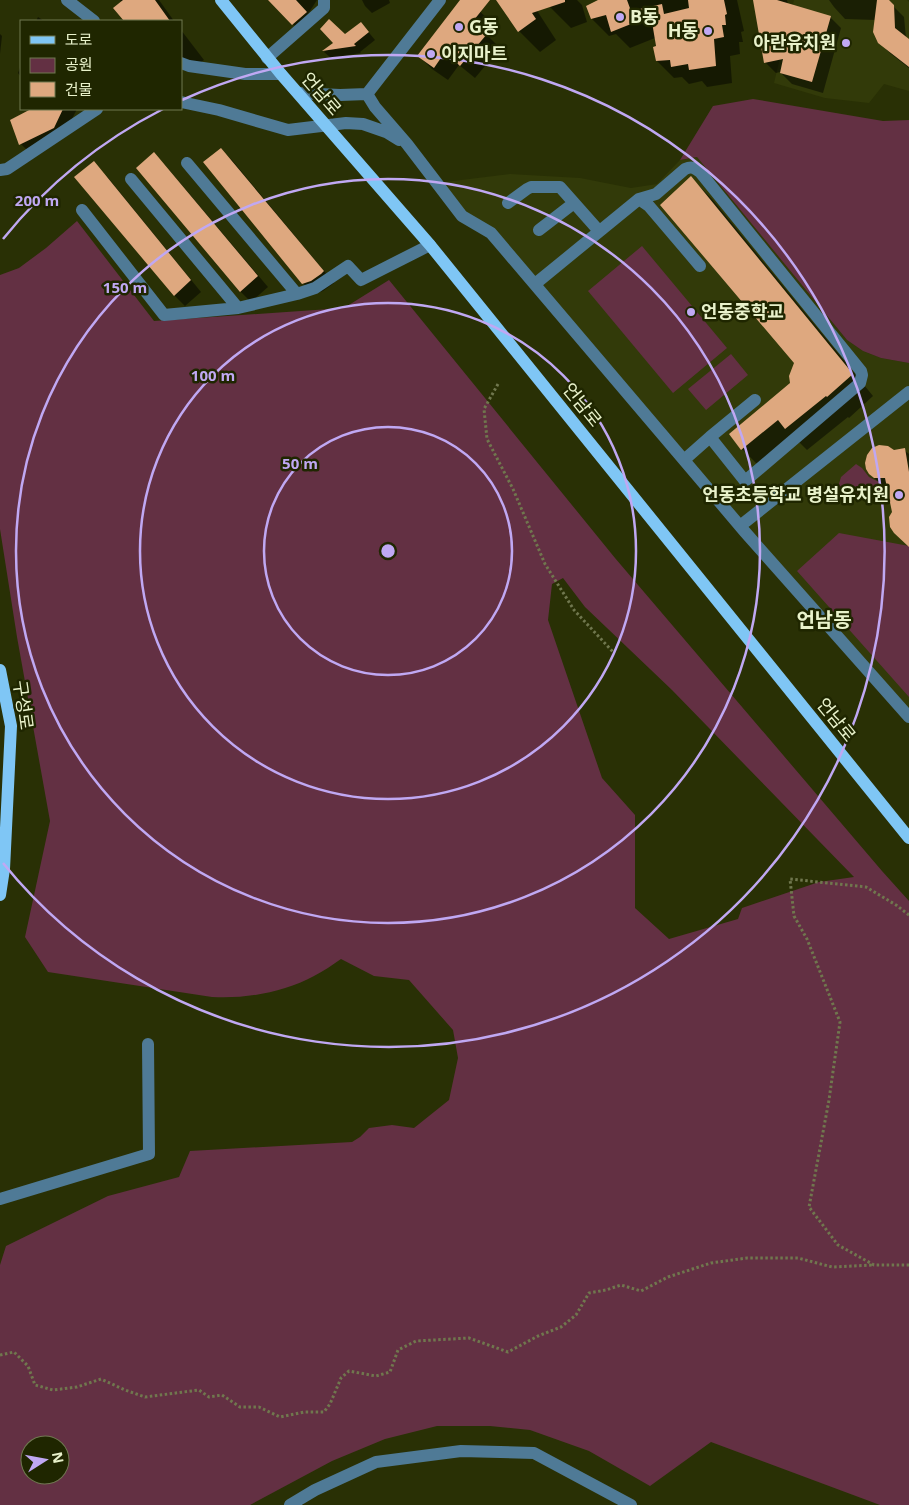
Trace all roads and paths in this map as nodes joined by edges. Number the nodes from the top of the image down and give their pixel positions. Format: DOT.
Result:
graph roads {
  1 [pos="67,0"];
  2 [pos="221,0"];
  3 [pos="324,0"];
  4 [pos="440,0"];
  5 [pos="93,20"];
  6 [pos="267,58"];
  7 [pos="182,63"];
  8 [pos="280,74"];
  9 [pos="298,93"];
  10 [pos="367,94"];
  11 [pos="182,102"];
  12 [pos="97,110"];
  13 [pos="325,125"];
  14 [pos="407,144"];
  15 [pos="187,163"];
  16 [pos="0,170"];
  17 [pos="130,179"];
  18 [pos="639,199"];
  19 [pos="508,203"];
  20 [pos="574,203"];
  21 [pos="82,210"];
  22 [pos="539,230"];
  23 [pos="599,231"];
  24 [pos="430,245"];
  25 [pos="700,266"];
  26 [pos="535,284"];
  27 [pos="297,294"];
  28 [pos="238,308"];
  29 [pos="498,384"];
  30 [pos="909,393"];
  31 [pos="755,400"];
  32 [pos="710,437"];
  33 [pos="684,460"];
  34 [pos="740,526"];
  35 [pos="614,653"];
  36 [pos="0,670"];
  37 [pos="909,717"];
  38 [pos="11,726"];
  39 [pos="0,743"];
  40 [pos="909,838"];
  41 [pos="2,866"];
  42 [pos="0,895"];
  43 [pos="909,915"];
  44 [pos="148,1044"];
  45 [pos="0,1199"];
  46 [pos="909,1264"];
  47 [pos="874,1265"];
  48 [pos="0,1355"];
  49 [pos="290,1505"];
  50 [pos="631,1505"];
  1 -- 5 [label="street"];
  2 -- 6 [label="main road, 언남로"];
  3 -- 6 [label="street"];
  4 -- 10 [label="street"];
  6 -- 8 [label="main road, 언남로"];
  7 -- 8 [label="street"];
  8 -- 9 [label="main road, 언남로"];
  9 -- 10 [label="street"];
  9 -- 13 [label="main road, 언남로"];
  10 -- 14 [label="street"];
  11 -- 13 [label="street"];
  12 -- 16 [label="street"];
  13 -- 14 [label="street"];
  13 -- 24 [label="main road, 언남로"];
  14 -- 26 [label="street"];
  15 -- 27 [label="street"];
  17 -- 28 [label="street"];
  18 -- 23 [label="street"];
  18 -- 25 [label="street"];
  18 -- 32 [label="street"];
  19 -- 20 [label="street"];
  20 -- 22 [label="street"];
  20 -- 23 [label="street"];
  21 -- 28 [label="street"];
  23 -- 26 [label="street"];
  24 -- 27 [label="street"];
  24 -- 40 [label="main road, 언남로"];
  26 -- 33 [label="street"];
  27 -- 28 [label="street"];
  29 -- 35 [label="path"];
  30 -- 34 [label="street"];
  31 -- 32 [label="street"];
  32 -- 33 [label="street"];
  33 -- 34 [label="street"];
  34 -- 37 [label="street"];
  36 -- 38 [label="main road, 구성로"];
  38 -- 39 [label="main road"];
  38 -- 41 [label="main road, 구성로"];
  41 -- 42 [label="main road, 구성로"];
  43 -- 47 [label="path"];
  44 -- 45 [label="street"];
  46 -- 47 [label="path"];
  47 -- 48 [label="path"];
  49 -- 50 [label="street"];
}
